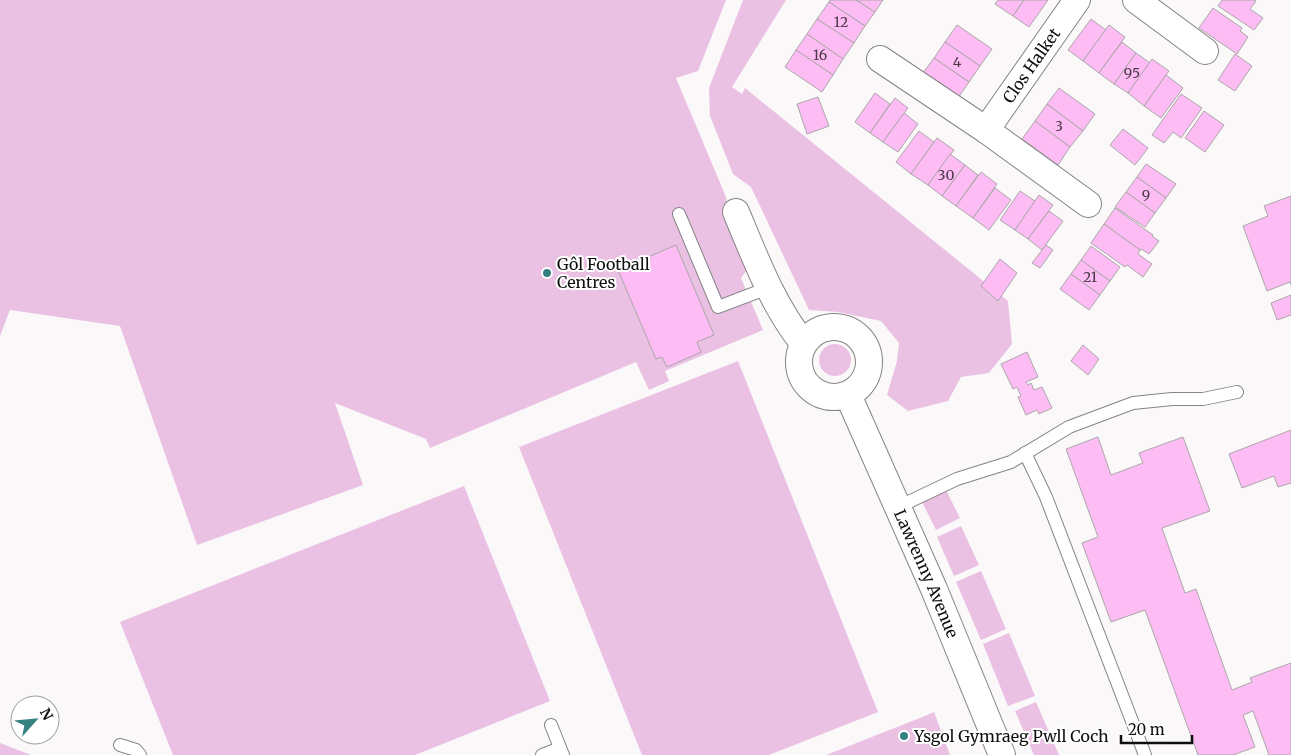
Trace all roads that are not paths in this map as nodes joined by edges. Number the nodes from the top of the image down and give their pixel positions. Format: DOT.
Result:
graph roads {
  1 [pos="1077,0"];
  2 [pos="1150,3"];
  3 [pos="1205,52"];
  4 [pos="880,59"];
  5 [pos="986,130"];
  6 [pos="1088,204"];
  7 [pos="736,212"];
  8 [pos="679,214"];
  9 [pos="768,288"];
  10 [pos="804,343"];
  11 [pos="1237,392"];
  12 [pos="848,394"];
  13 [pos="1025,453"];
  14 [pos="898,507"];
  15 [pos="551,725"];
  16 [pos="120,745"];
  17 [pos="562,751"];
  18 [pos="140,755"];
  19 [pos="542,755"];
  20 [pos="1002,755"];
  21 [pos="1145,755"];
  1 -- 5 [label="street, Clos Halket"];
  2 -- 3 [label="street"];
  4 -- 5 [label="street"];
  5 -- 6 [label="street"];
  7 -- 9 [label="street"];
  8 -- 9 [label="lane"];
  9 -- 10 [label="street"];
  10 -- 12 [label="street"];
  10 -- 12 [label="street"];
  11 -- 13 [label="lane"];
  12 -- 14 [label="street, Lawrenny Avenue"];
  13 -- 14 [label="lane"];
  13 -- 21 [label="lane"];
  14 -- 20 [label="street, Lawrenny Avenue"];
  15 -- 17 [label="lane"];
  16 -- 18 [label="lane"];
  17 -- 19 [label="lane"];
}
